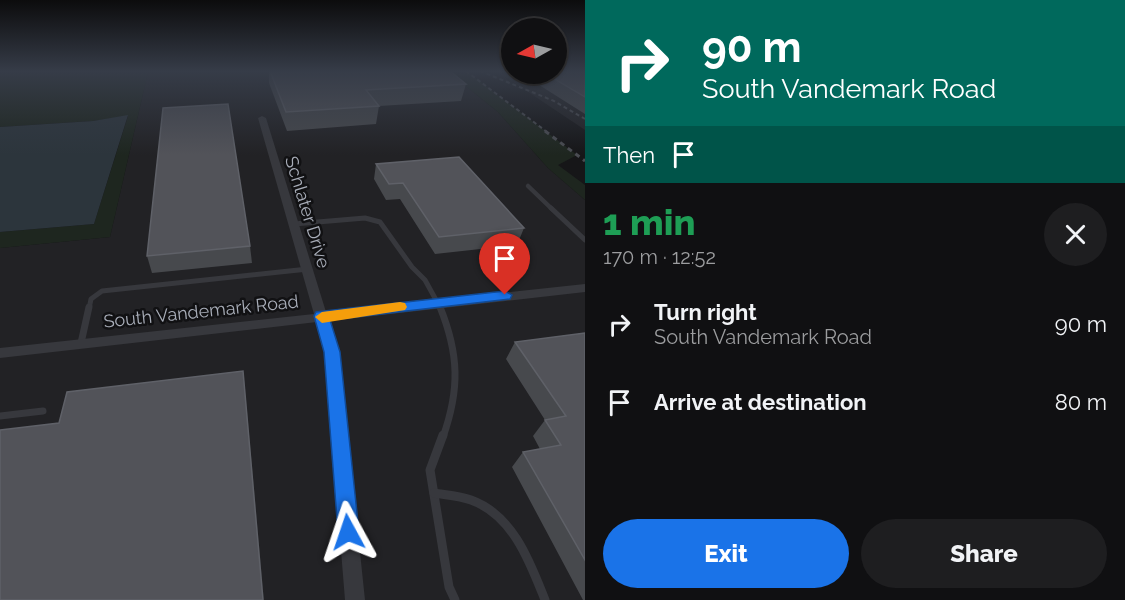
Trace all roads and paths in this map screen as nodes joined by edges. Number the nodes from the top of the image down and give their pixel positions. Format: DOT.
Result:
graph roads {
  1 [pos="262,118"];
  2 [pos="528,186"];
  3 [pos="294,224"];
  4 [pos="585,240"];
  5 [pos="308,270"];
  6 [pos="585,288"];
  7 [pos="438,302"];
  8 [pos="321,316"];
  9 [pos="81,343"];
  10 [pos="0,353"];
  11 [pos="43,411"];
  12 [pos="0,416"];
  13 [pos="434,493"];
  14 [pos="355,600"];
  15 [pos="455,600"];
  16 [pos="544,600"];
  1 -- 3 [label="street, Schlater Drive"];
  2 -- 4 [label="lane"];
  3 -- 5 [label="street, Schlater Drive"];
  3 -- 7 [label="lane"];
  5 -- 8 [label="street, Schlater Drive"];
  5 -- 9 [label="lane"];
  6 -- 7 [label="street, South Vandemark Road"];
  7 -- 8 [label="street, South Vandemark Road"];
  7 -- 13 [label="lane"];
  8 -- 9 [label="street, South Vandemark Road"];
  8 -- 14 [label="street, Schlater Drive"];
  9 -- 10 [label="street, South Vandemark Road"];
  11 -- 12 [label="lane"];
  13 -- 15 [label="lane"];
  13 -- 16 [label="lane"];
}
